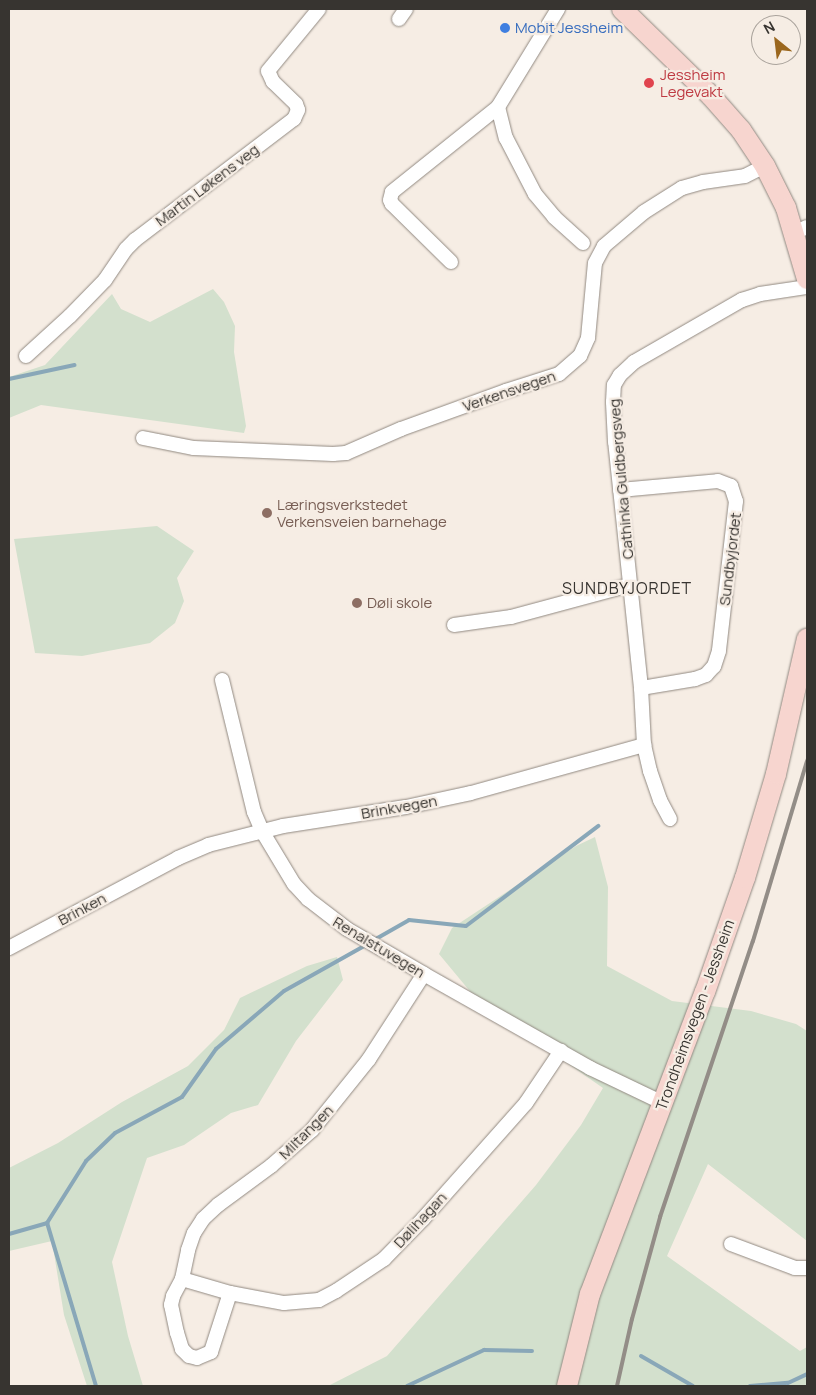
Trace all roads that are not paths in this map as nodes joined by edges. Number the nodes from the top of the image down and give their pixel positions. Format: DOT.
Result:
graph roads {
  1 [pos="320,9"];
  2 [pos="558,9"];
  3 [pos="622,9"];
  4 [pos="498,107"];
  5 [pos="765,166"];
  6 [pos="800,230"];
  7 [pos="583,244"];
  8 [pos="451,262"];
  9 [pos="807,279"];
  10 [pos="807,286"];
  11 [pos="26,356"];
  12 [pos="143,438"];
  13 [pos="620,490"];
  14 [pos="630,585"];
  15 [pos="454,625"];
  16 [pos="807,639"];
  17 [pos="222,680"];
  18 [pos="641,688"];
  19 [pos="644,745"];
  20 [pos="670,819"];
  21 [pos="262,831"];
  22 [pos="156,870"];
  23 [pos="9,948"];
  24 [pos="424,974"];
  25 [pos="561,1051"];
  26 [pos="663,1103"];
  27 [pos="731,1244"];
  28 [pos="807,1268"];
  29 [pos="182,1279"];
  30 [pos="230,1293"];
  31 [pos="567,1386"];
  1 -- 11 [label="street, Martin Løkens veg"];
  2 -- 4 [label="street"];
  3 -- 5 [label="main road"];
  4 -- 7 [label="street"];
  4 -- 8 [label="street"];
  5 -- 6 [label="main road"];
  5 -- 12 [label="street, Verkensvegen"];
  6 -- 9 [label="main road"];
  10 -- 13 [label="street, Cathinka Guldbergsveg"];
  13 -- 14 [label="street, Cathinka Guldbergsveg"];
  13 -- 18 [label="street, Sundbyjordet"];
  14 -- 15 [label="street"];
  14 -- 18 [label="street, Cathinka Guldbergsveg"];
  16 -- 26 [label="main road, Trondheimsvegen - Jessheim"];
  17 -- 21 [label="street, Renalstuvegen"];
  18 -- 19 [label="street, Cathinka Guldbergsveg"];
  19 -- 20 [label="street, Cathinka Guldbergsveg"];
  19 -- 21 [label="street, Brinkvegen"];
  21 -- 22 [label="street, Brinkvegen"];
  21 -- 24 [label="street, Renalstuvegen"];
  22 -- 23 [label="street, Brinken"];
  24 -- 25 [label="street, Renalstuvegen"];
  24 -- 29 [label="street, Miltangen"];
  25 -- 26 [label="street, Renalstuvegen"];
  25 -- 30 [label="street, Dølihagan"];
  26 -- 31 [label="main road, Trondheimsvegen - Jessheim"];
  27 -- 28 [label="street"];
  29 -- 30 [label="street, Dølihagan"];
  29 -- 30 [label="street"];
}
